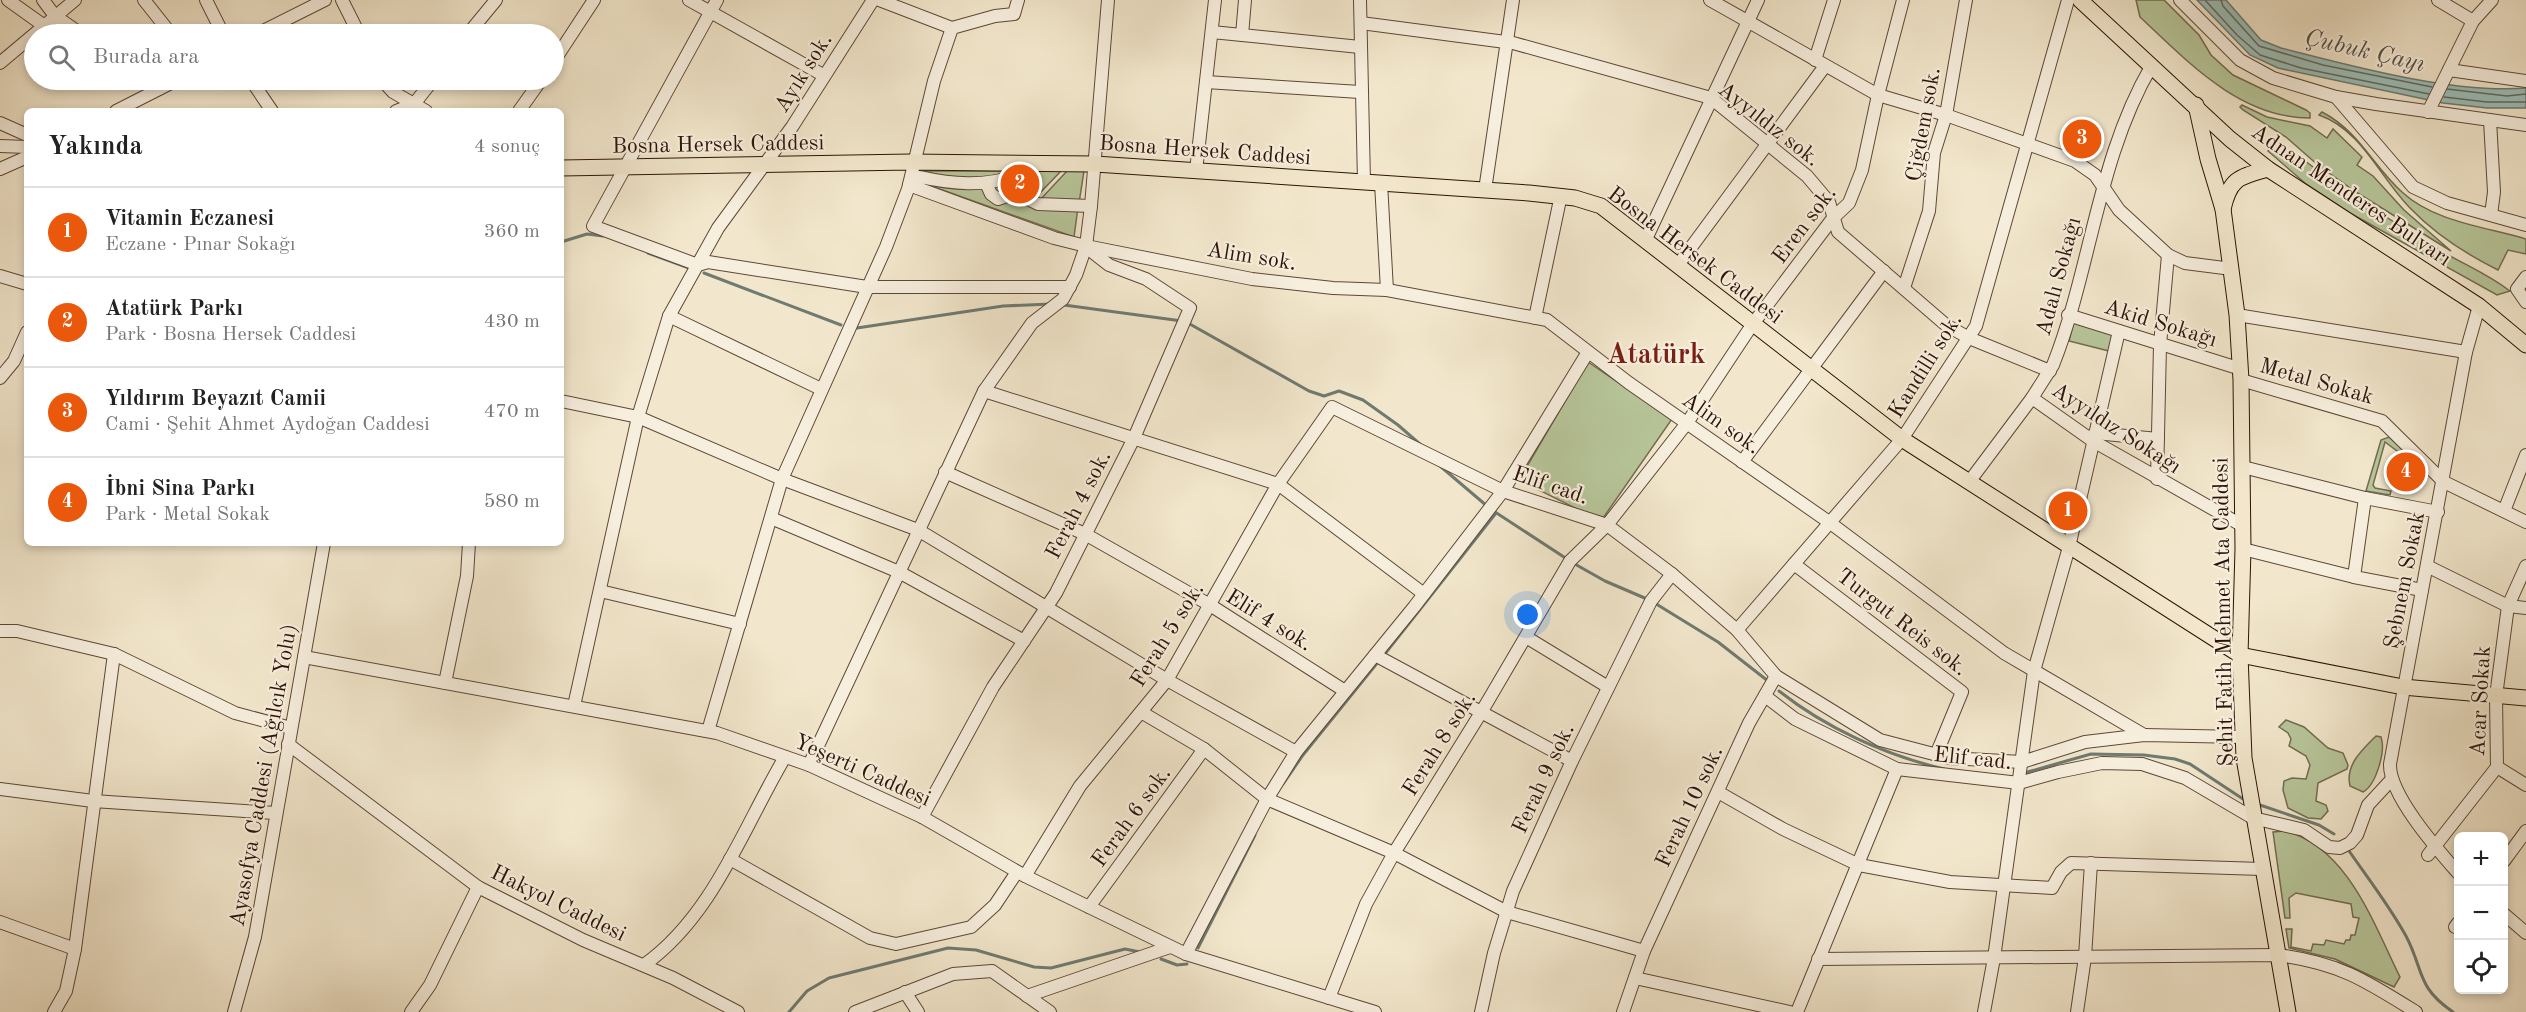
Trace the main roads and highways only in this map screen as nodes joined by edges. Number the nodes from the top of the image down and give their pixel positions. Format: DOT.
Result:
graph roads {
  1 [pos="2080,0"];
  2 [pos="2196,105"];
  3 [pos="564,168"];
  4 [pos="2268,169"];
  5 [pos="2223,209"];
  6 [pos="2526,345"];
  7 [pos="2240,655"];
  8 [pos="2526,698"];
  9 [pos="2288,1012"];
  1 -- 2 [label="main road, Adnan Menderes Bulvarı"];
  2 -- 4 [label="main road, Adnan Menderes Bulvarı"];
  2 -- 5 [label="main road, Şehit Fatih Mehmet Ata Caddesi"];
  3 -- 7 [label="main road, Bosna Hersek Caddesi"];
  4 -- 5 [label="main road"];
  4 -- 6 [label="main road, Adnan Menderes Bulvarı"];
  5 -- 7 [label="main road, Şehit Fatih Mehmet Ata Caddesi"];
  7 -- 8 [label="main road, Bosna Hersek Caddesi"];
  7 -- 9 [label="main road, Şehit Fatih Mehmet Ata Caddesi"];
}
